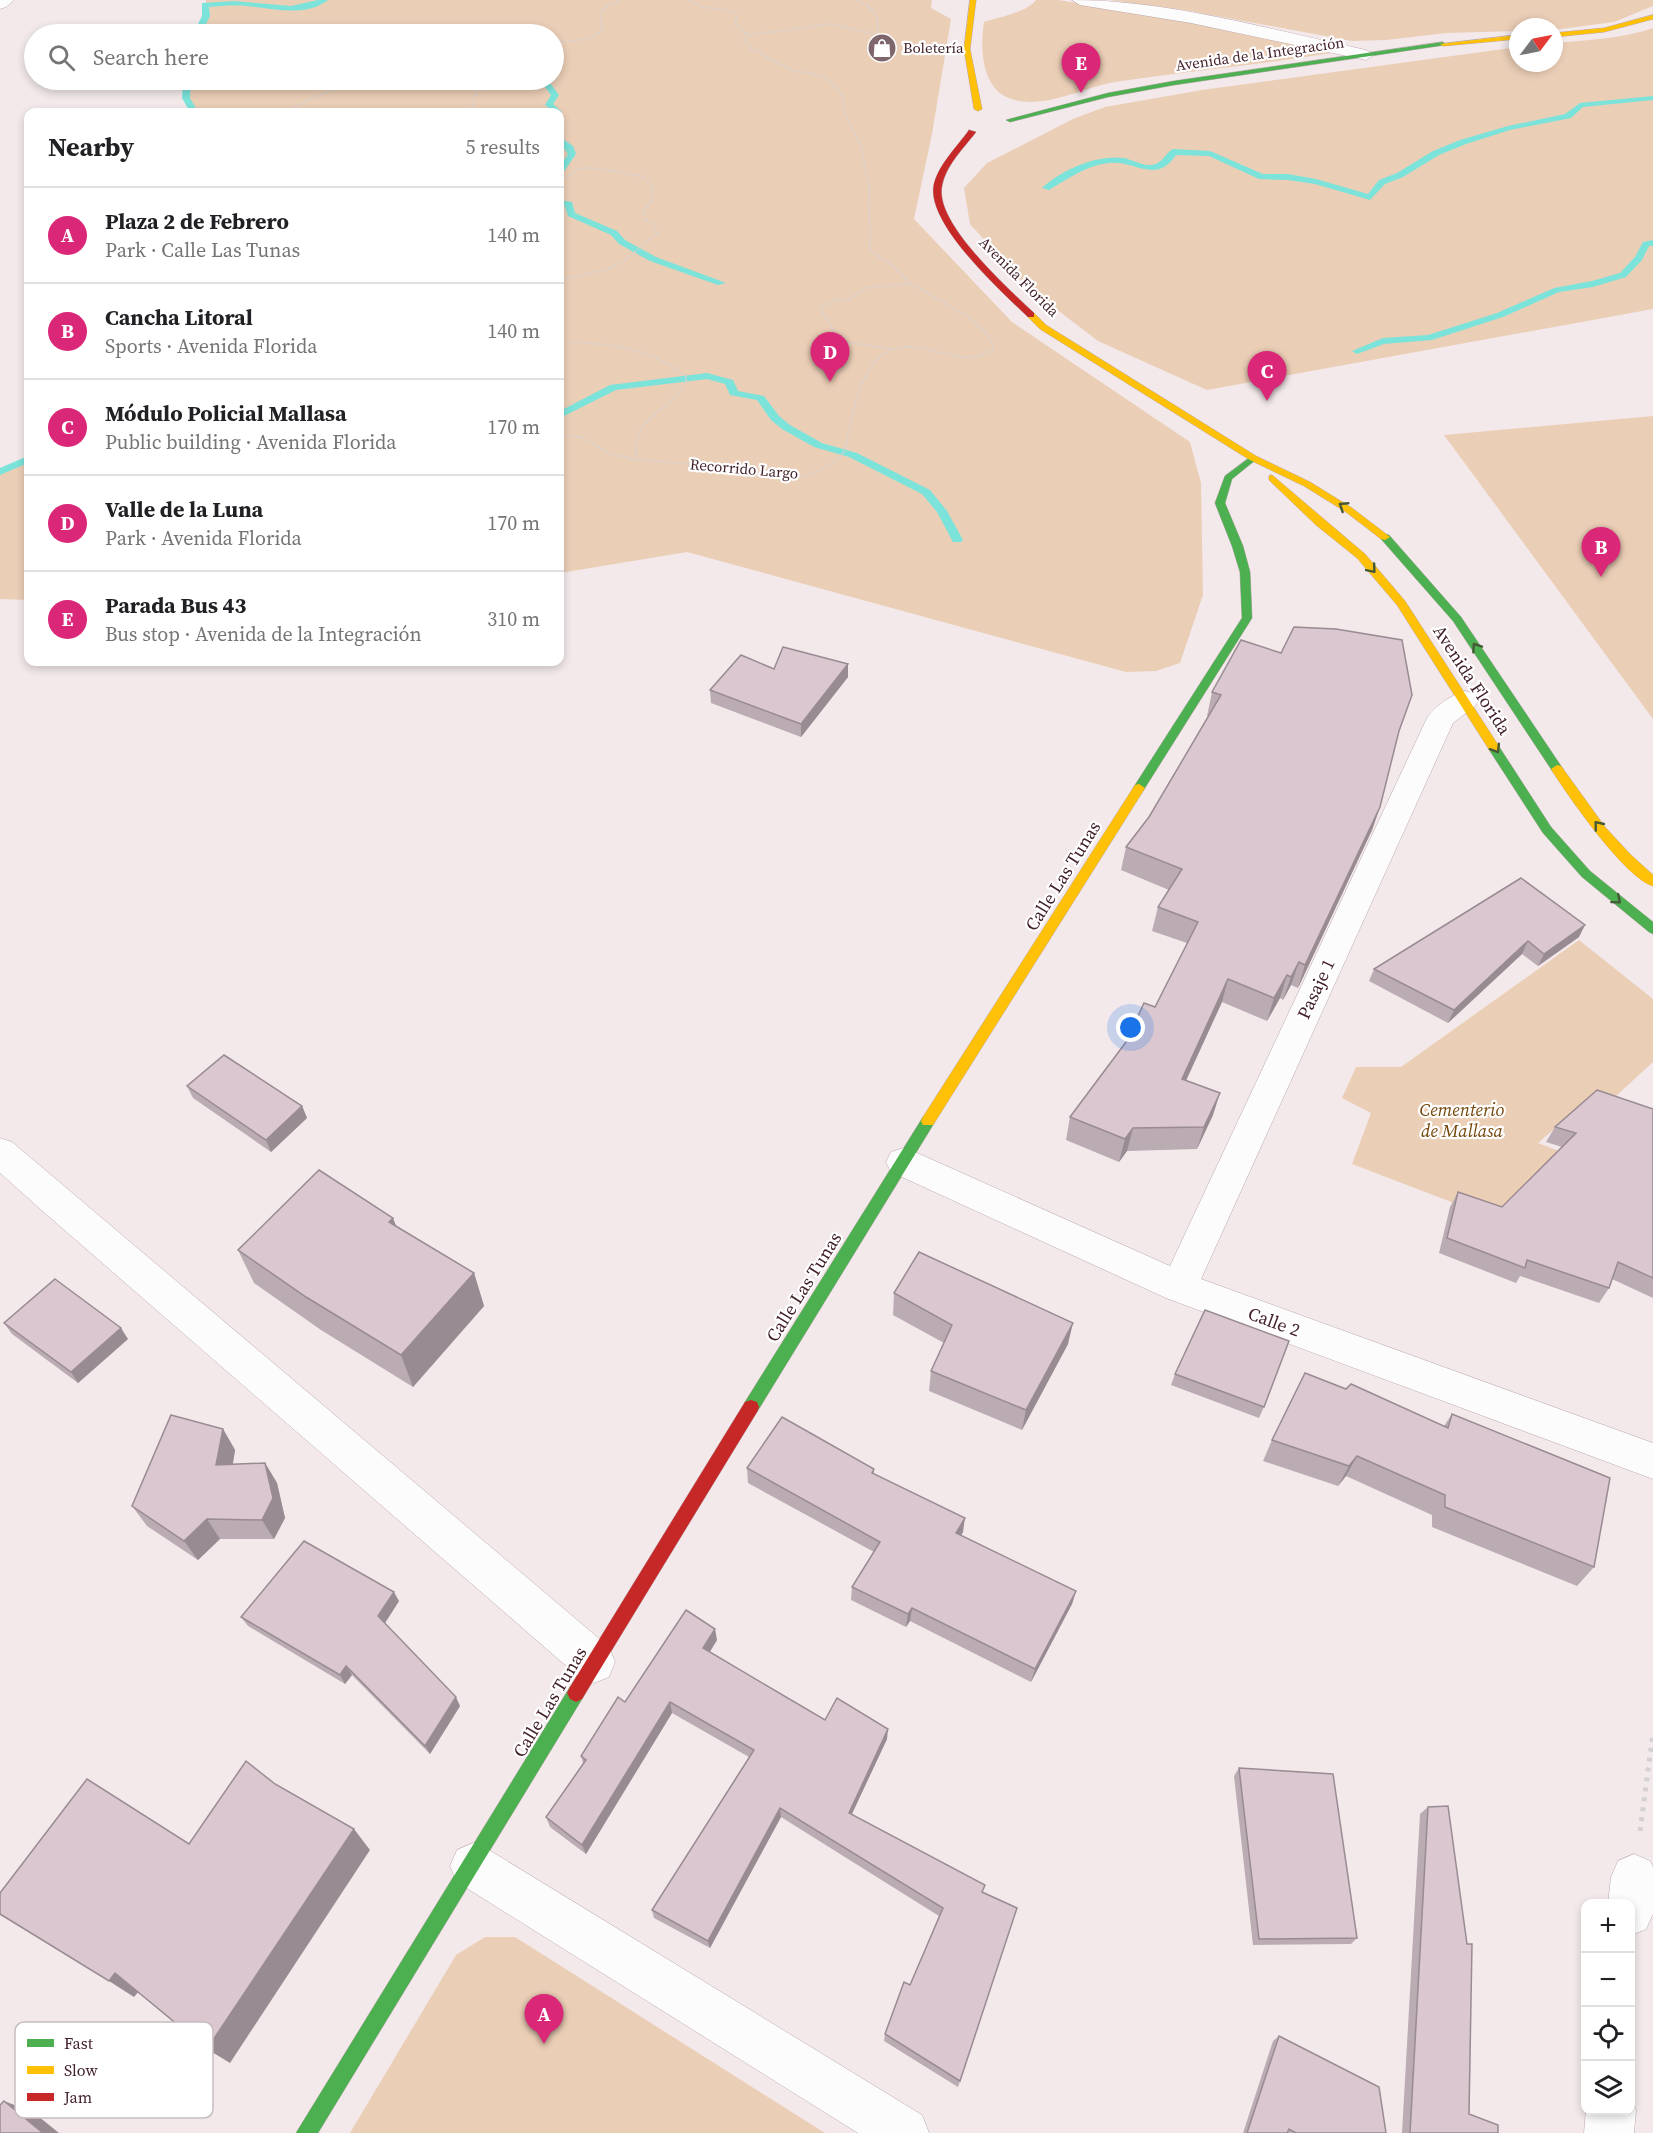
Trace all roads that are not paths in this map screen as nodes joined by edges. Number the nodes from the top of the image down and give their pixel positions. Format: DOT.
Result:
graph roads {
  1 [pos="6,0"];
  2 [pos="973,0"];
  3 [pos="1080,0"];
  4 [pos="0,4"];
  5 [pos="1653,17"];
  6 [pos="1563,34"];
  7 [pos="1509,38"];
  8 [pos="1366,55"];
  9 [pos="978,109"];
  10 [pos="963,112"];
  11 [pos="1002,115"];
  12 [pos="958,126"];
  13 [pos="1000,131"];
  14 [pos="1253,458"];
  15 [pos="1509,696"];
  16 [pos="1476,699"];
  17 [pos="1653,882"];
  18 [pos="1653,929"];
  19 [pos="0,1152"];
  20 [pos="903,1162"];
  21 [pos="1179,1287"];
  22 [pos="1653,1461"];
  23 [pos="594,1662"];
  24 [pos="473,1866"];
  25 [pos="1611,2115"];
  26 [pos="306,2133"];
  27 [pos="904,2133"];
  28 [pos="1609,2133"];
  1 -- 4 [label="street"];
  2 -- 9 [label="main road"];
  3 -- 8 [label="street"];
  5 -- 6 [label="main road"];
  7 -- 8 [label="main road, Avenida de la Integración"];
  8 -- 11 [label="main road, Avenida de la Integración"];
  9 -- 10 [label="main road"];
  9 -- 11 [label="main road"];
  11 -- 13 [label="main road"];
  12 -- 14 [label="main road, Avenida Florida"];
  15 -- 14 [label="main road, Avenida Florida, one-way"];
  14 -- 16 [label="main road, Avenida Florida, one-way"];
  14 -- 20 [label="main road, Calle Las Tunas"];
  15 -- 16 [label="main road"];
  17 -- 15 [label="main road, Avenida Florida, one-way"];
  16 -- 18 [label="main road, Avenida Florida, one-way"];
  16 -- 21 [label="street, Pasaje 1"];
  19 -- 23 [label="street"];
  20 -- 21 [label="street, Calle 2"];
  20 -- 23 [label="main road, Calle Las Tunas"];
  21 -- 22 [label="street, Calle 2"];
  23 -- 24 [label="main road, Calle Las Tunas"];
  24 -- 26 [label="main road, Calle Las Tunas"];
  24 -- 27 [label="street"];
  25 -- 28 [label="street"];
}
